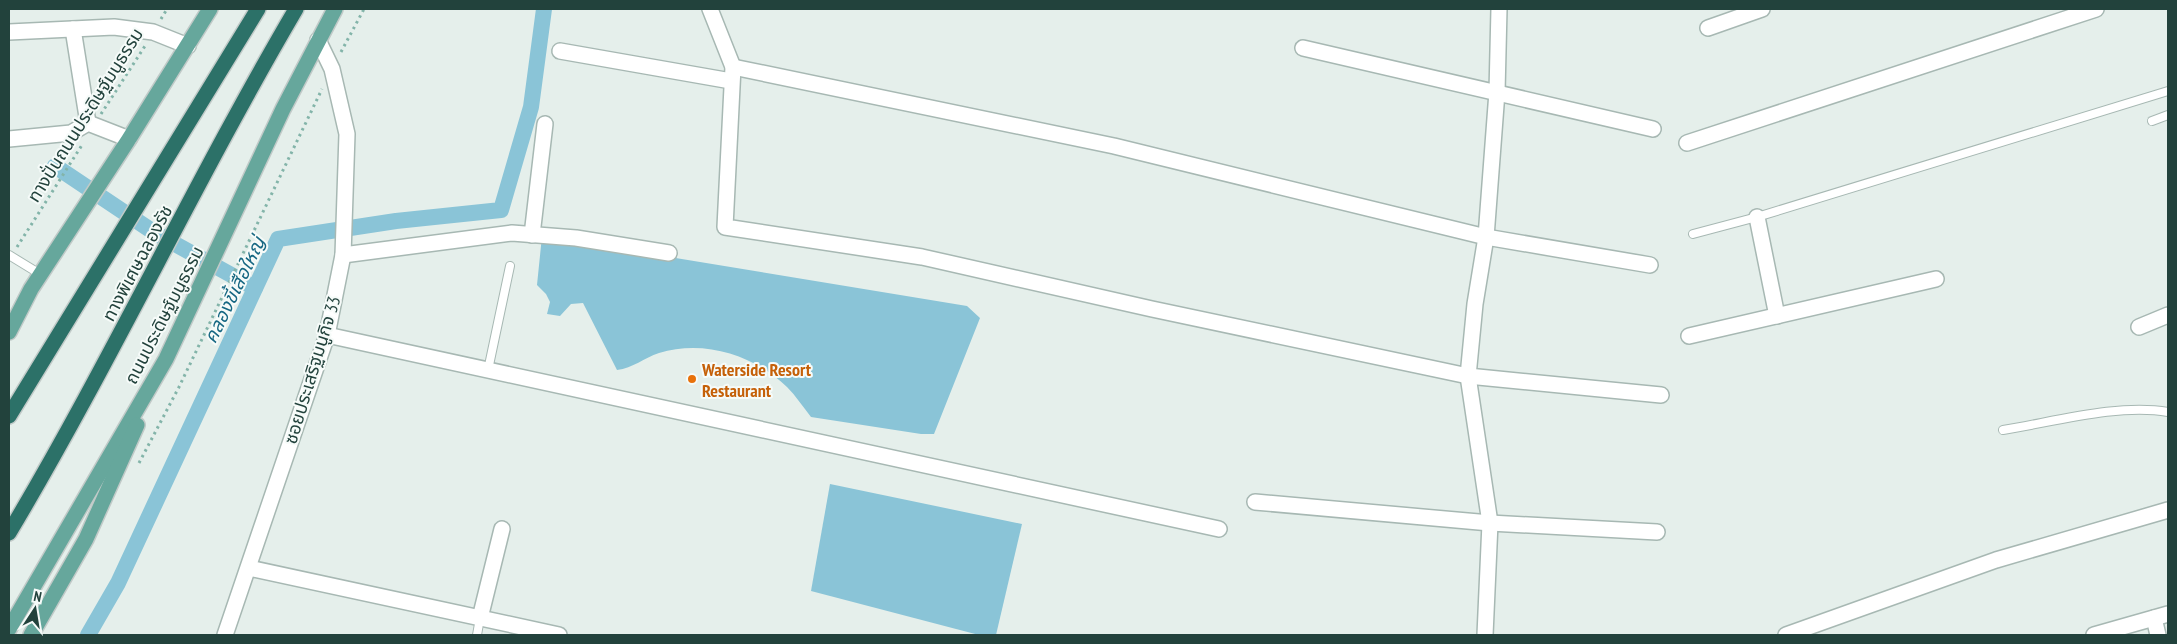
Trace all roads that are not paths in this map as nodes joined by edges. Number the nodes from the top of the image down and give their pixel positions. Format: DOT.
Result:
graph roads {
  1 [pos="210,9"];
  2 [pos="258,9"];
  3 [pos="296,9"];
  4 [pos="335,9"];
  5 [pos="710,9"];
  6 [pos="1499,9"];
  7 [pos="1762,9"];
  8 [pos="2096,9"];
  9 [pos="1708,28"];
  10 [pos="73,29"];
  11 [pos="9,32"];
  12 [pos="318,40"];
  13 [pos="188,46"];
  14 [pos="1303,48"];
  15 [pos="560,51"];
  16 [pos="732,74"];
  17 [pos="2168,91"];
  18 [pos="1497,92"];
  19 [pos="2168,115"];
  20 [pos="2152,121"];
  21 [pos="91,124"];
  22 [pos="545,124"];
  23 [pos="1653,129"];
  24 [pos="9,139"];
  25 [pos="129,140"];
  26 [pos="1687,143"];
  27 [pos="1757,217"];
  28 [pos="1693,234"];
  29 [pos="532,235"];
  30 [pos="1486,237"];
  31 [pos="669,253"];
  32 [pos="10,256"];
  33 [pos="343,256"];
  34 [pos="510,266"];
  35 [pos="1650,266"];
  36 [pos="40,274"];
  37 [pos="1936,279"];
  38 [pos="31,289"];
  39 [pos="2168,315"];
  40 [pos="1777,316"];
  41 [pos="9,320"];
  42 [pos="2139,327"];
  43 [pos="9,332"];
  44 [pos="327,335"];
  45 [pos="1689,336"];
  46 [pos="166,359"];
  47 [pos="488,370"];
  48 [pos="1468,376"];
  49 [pos="1661,395"];
  50 [pos="2168,412"];
  51 [pos="9,416"];
  52 [pos="2003,430"];
  53 [pos="1255,502"];
  54 [pos="2168,510"];
  55 [pos="1490,523"];
  56 [pos="502,529"];
  57 [pos="1219,529"];
  58 [pos="1657,532"];
  59 [pos="9,533"];
  60 [pos="249,568"];
  61 [pos="2161,616"];
  62 [pos="480,618"];
  63 [pos="9,629"];
  64 [pos="32,635"];
  65 [pos="225,635"];
  66 [pos="477,635"];
  67 [pos="559,635"];
  68 [pos="1484,635"];
  69 [pos="1786,635"];
  70 [pos="2094,635"];
  71 [pos="2158,635"];
  1 -- 13 [label="main road"];
  2 -- 51 [label="highway, ทางพิเศษฉลองรัช"];
  3 -- 59 [label="highway, ทางพิเศษฉลองรัช"];
  4 -- 12 [label="main road, ถนนประดิษฐ์มนูธรรม"];
  5 -- 16 [label="street"];
  6 -- 18 [label="street"];
  7 -- 9 [label="street"];
  8 -- 26 [label="street"];
  10 -- 11 [label="street"];
  10 -- 13 [label="street"];
  10 -- 21 [label="street"];
  12 -- 33 [label="street, ซอยประเสริฐมนูกิจ 33"];
  12 -- 46 [label="main road, ถนนประดิษฐ์มนูธรรม"];
  13 -- 25 [label="main road"];
  14 -- 18 [label="street"];
  15 -- 16 [label="street"];
  16 -- 30 [label="street"];
  16 -- 48 [label="street"];
  17 -- 27 [label="lane"];
  18 -- 23 [label="street"];
  18 -- 30 [label="street"];
  19 -- 20 [label="lane"];
  21 -- 24 [label="street"];
  21 -- 25 [label="street"];
  22 -- 29 [label="street"];
  25 -- 36 [label="main road"];
  27 -- 28 [label="lane"];
  27 -- 40 [label="street"];
  29 -- 31 [label="street"];
  29 -- 33 [label="street"];
  30 -- 35 [label="street"];
  30 -- 48 [label="street"];
  32 -- 36 [label="lane"];
  33 -- 44 [label="street, ซอยประเสริฐมนูกิจ 33"];
  34 -- 47 [label="lane"];
  36 -- 38 [label="main road"];
  37 -- 40 [label="street"];
  38 -- 41 [label="main road"];
  38 -- 43 [label="main road"];
  39 -- 42 [label="street"];
  40 -- 45 [label="street"];
  44 -- 47 [label="street"];
  44 -- 60 [label="street, ซอยประเสริฐมนูกิจ 33"];
  46 -- 63 [label="main road, ถนนประดิษฐ์มนูธรรม"];
  46 -- 64 [label="main road"];
  47 -- 57 [label="street"];
  48 -- 49 [label="street"];
  48 -- 55 [label="street"];
  50 -- 52 [label="lane"];
  53 -- 55 [label="street"];
  54 -- 69 [label="street"];
  55 -- 58 [label="street"];
  55 -- 68 [label="street"];
  56 -- 62 [label="street"];
  60 -- 62 [label="street"];
  60 -- 65 [label="street, ซอยประเสริฐมนูกิจ 33"];
  61 -- 70 [label="street"];
  61 -- 71 [label="street"];
  62 -- 66 [label="lane"];
  62 -- 67 [label="street"];
}
